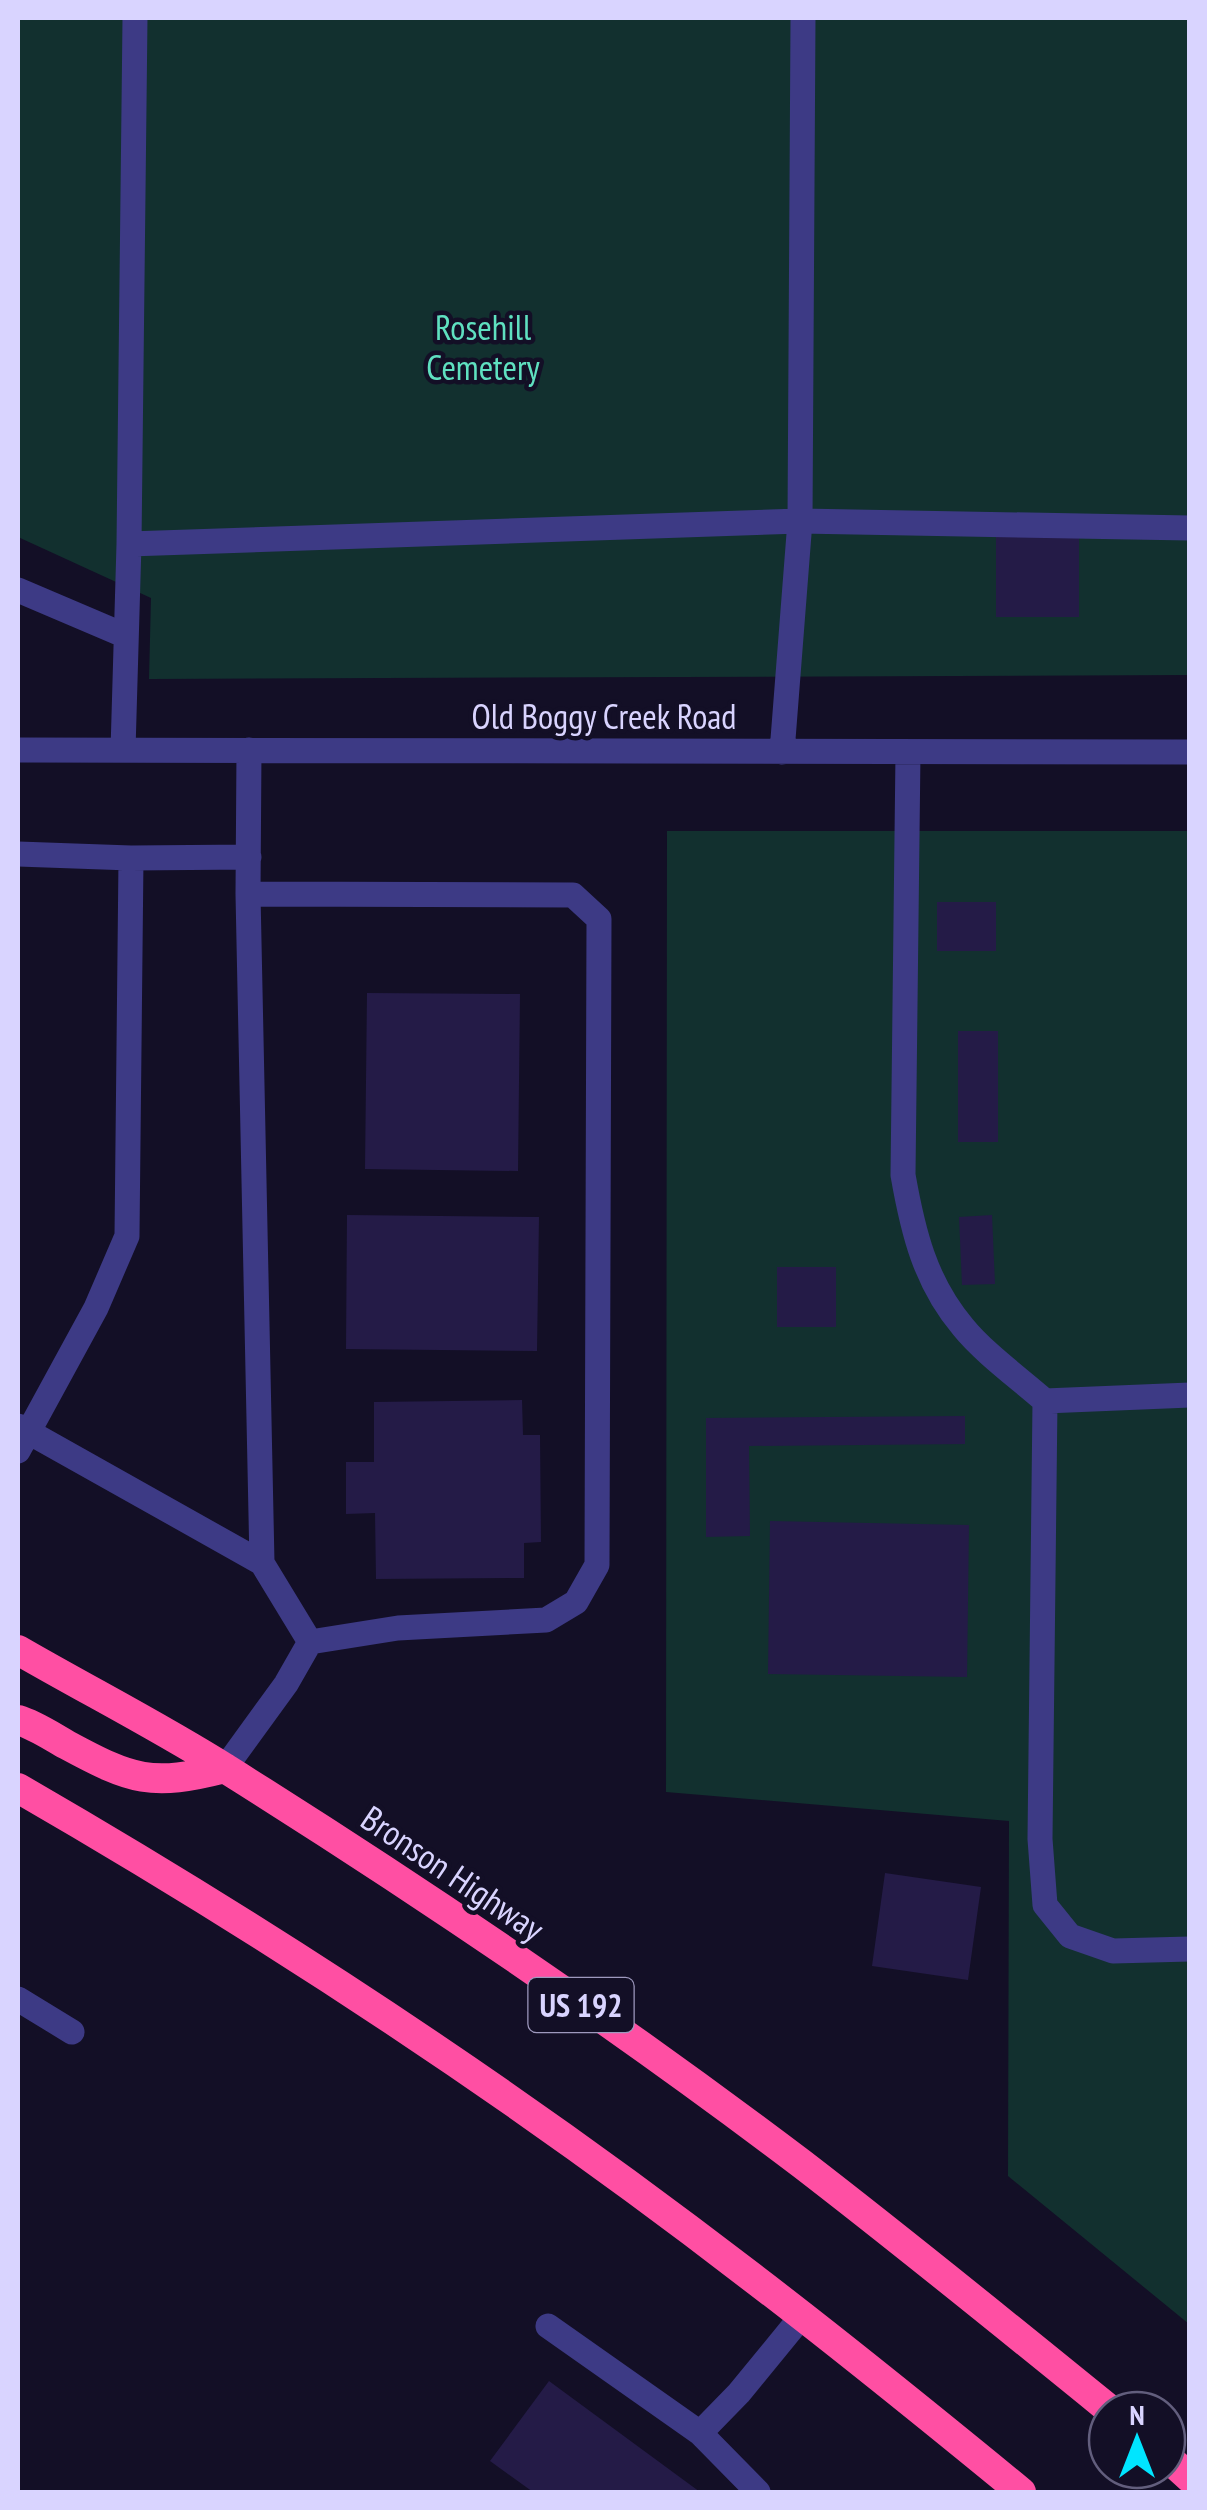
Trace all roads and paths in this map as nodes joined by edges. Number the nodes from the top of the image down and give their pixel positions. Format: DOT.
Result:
graph roads {
  1 [pos="135,18"];
  2 [pos="803,18"];
  3 [pos="800,521"];
  4 [pos="1190,528"];
  5 [pos="129,544"];
  6 [pos="18,590"];
  7 [pos="126,636"];
  8 [pos="18,750"];
  9 [pos="124,750"];
  10 [pos="248,750"];
  11 [pos="782,752"];
  12 [pos="908,752"];
  13 [pos="1190,752"];
  14 [pos="18,854"];
  15 [pos="248,856"];
  16 [pos="131,858"];
  17 [pos="248,894"];
  18 [pos="1190,1395"];
  19 [pos="1045,1401"];
  20 [pos="21,1436"];
  21 [pos="262,1564"];
  22 [pos="310,1642"];
  23 [pos="18,1650"];
  24 [pos="18,1720"];
  25 [pos="225,1768"];
  26 [pos="18,1788"];
  27 [pos="1190,1949"];
  28 [pos="18,1999"];
  29 [pos="72,2032"];
  30 [pos="802,2316"];
  31 [pos="548,2326"];
  32 [pos="1087,2391"];
  33 [pos="700,2433"];
  34 [pos="758,2492"];
  35 [pos="1022,2492"];
  1 -- 5 [label="street"];
  2 -- 3 [label="street"];
  3 -- 4 [label="street"];
  3 -- 5 [label="street"];
  3 -- 11 [label="street"];
  5 -- 7 [label="street"];
  6 -- 7 [label="street"];
  7 -- 9 [label="street"];
  8 -- 9 [label="street, Old Boggy Creek Road"];
  9 -- 10 [label="street, Old Boggy Creek Road"];
  10 -- 11 [label="street, Old Boggy Creek Road"];
  10 -- 15 [label="street"];
  11 -- 12 [label="street, Old Boggy Creek Road"];
  12 -- 13 [label="street, Old Boggy Creek Road"];
  12 -- 19 [label="street"];
  14 -- 16 [label="street"];
  15 -- 16 [label="street"];
  15 -- 17 [label="street"];
  16 -- 20 [label="street"];
  17 -- 21 [label="street"];
  17 -- 22 [label="street"];
  18 -- 19 [label="street"];
  19 -- 27 [label="street"];
  20 -- 21 [label="street"];
  21 -- 22 [label="street"];
  22 -- 25 [label="street"];
  23 -- 25 [label="highway, Bronson Highway / US 192"];
  24 -- 25 [label="highway"];
  25 -- 32 [label="highway, Bronson Highway / US 192"];
  26 -- 30 [label="highway"];
  28 -- 29 [label="street"];
  30 -- 33 [label="street"];
  30 -- 35 [label="highway"];
  31 -- 33 [label="street"];
  33 -- 34 [label="street"];
}
